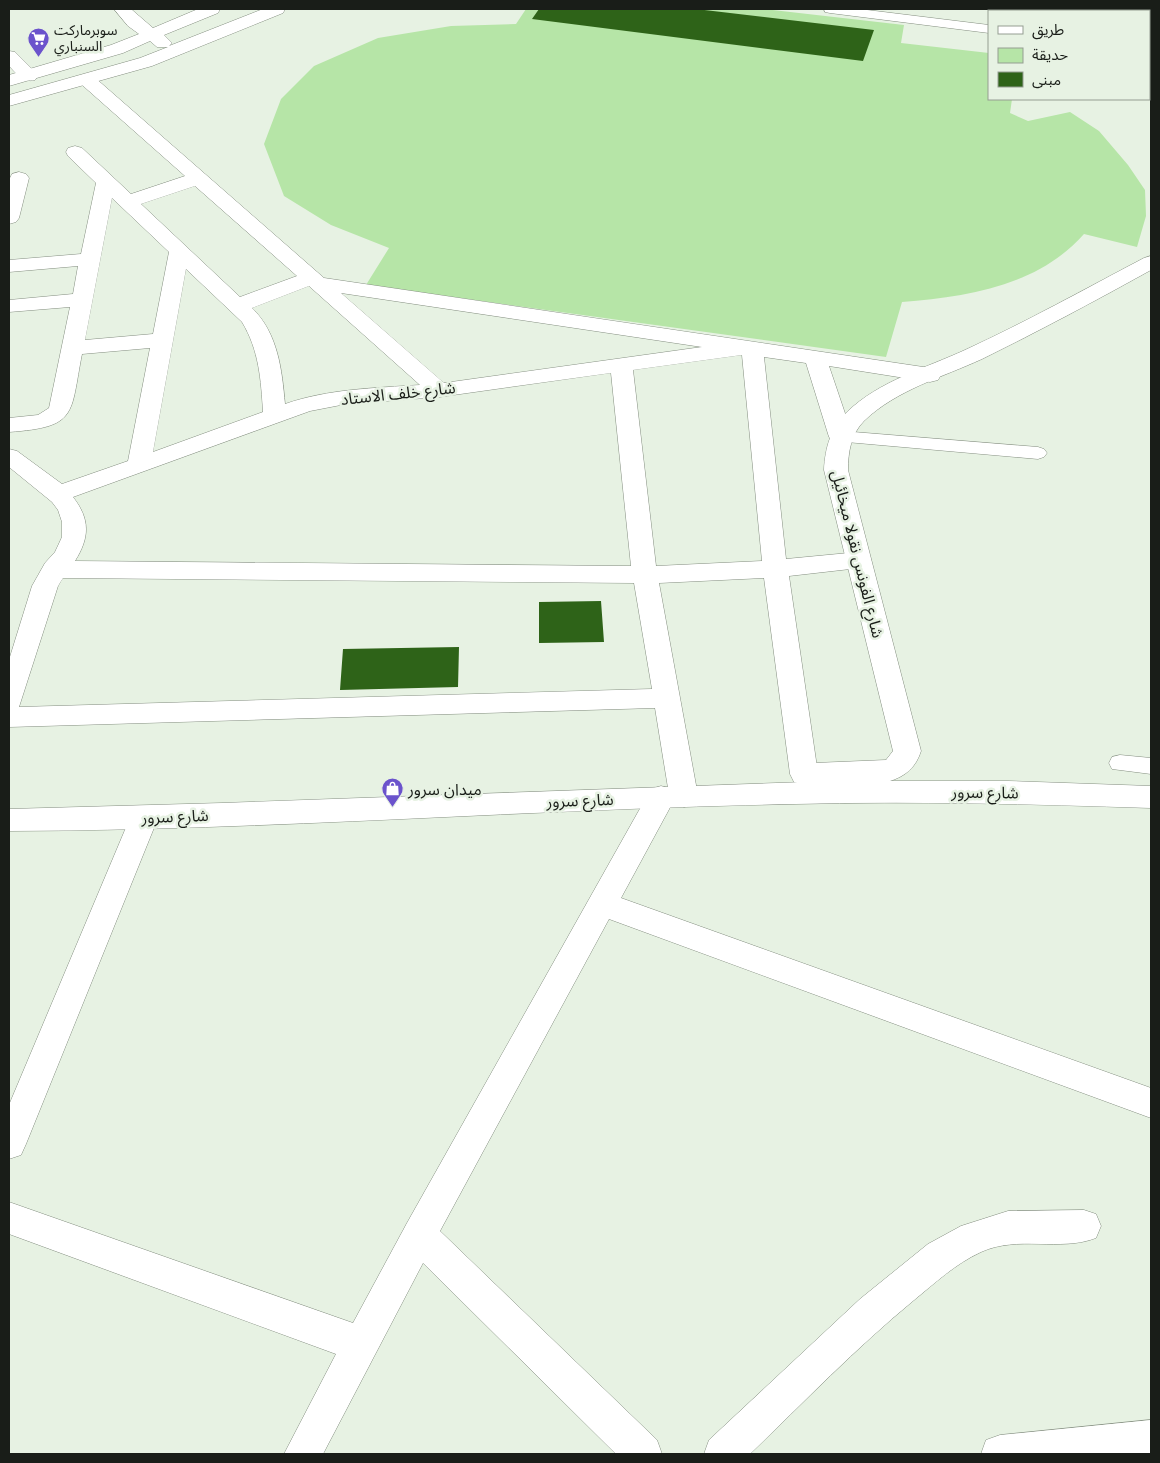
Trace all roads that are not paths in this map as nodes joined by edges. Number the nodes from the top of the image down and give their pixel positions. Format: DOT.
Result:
graph roads {
  1 [pos="122,9"];
  2 [pos="174,9"];
  3 [pos="212,9"];
  4 [pos="276,9"];
  5 [pos="830,9"];
  6 [pos="192,16"];
  7 [pos="988,29"];
  8 [pos="218,34"];
  9 [pos="151,35"];
  10 [pos="179,50"];
  11 [pos="9,56"];
  12 [pos="28,76"];
  13 [pos="87,80"];
  14 [pos="9,81"];
  15 [pos="9,100"];
  16 [pos="75,152"];
  17 [pos="20,178"];
  18 [pos="198,178"];
  19 [pos="106,182"];
  20 [pos="128,202"];
  21 [pos="9,218"];
  22 [pos="180,251"];
  23 [pos="90,259"];
  24 [pos="1151,262"];
  25 [pos="9,266"];
  26 [pos="315,280"];
  27 [pos="82,300"];
  28 [pos="9,306"];
  29 [pos="238,306"];
  30 [pos="163,340"];
  31 [pos="752,347"];
  32 [pos="72,348"];
  33 [pos="815,357"];
  34 [pos="621,364"];
  35 [pos="930,375"];
  36 [pos="439,390"];
  37 [pos="274,414"];
  38 [pos="9,425"];
  39 [pos="841,437"];
  40 [pos="1038,453"];
  41 [pos="9,456"];
  42 [pos="140,464"];
  43 [pos="58,494"];
  44 [pos="859,560"];
  45 [pos="54,569"];
  46 [pos="775,569"];
  47 [pos="645,575"];
  48 [pos="667,698"];
  49 [pos="9,702"];
  50 [pos="9,717"];
  51 [pos="1120,763"];
  52 [pos="1151,766"];
  53 [pos="804,774"];
  54 [pos="856,781"];
  55 [pos="734,794"];
  56 [pos="673,796"];
  57 [pos="1151,797"];
  58 [pos="144,818"];
  59 [pos="9,820"];
  60 [pos="601,903"];
  61 [pos="1151,1104"];
  62 [pos="9,1144"];
  63 [pos="9,1218"];
  64 [pos="1084,1226"];
  65 [pos="419,1235"];
  66 [pos="360,1344"];
  67 [pos="1151,1439"];
  68 [pos="303,1454"];
  69 [pos="643,1454"];
  70 [pos="723,1454"];
  71 [pos="1000,1454"];
  1 -- 9 [label="street"];
  2 -- 6 [label="street"];
  3 -- 6 [label="street"];
  4 -- 8 [label="street"];
  5 -- 7 [label="lane"];
  6 -- 8 [label="street"];
  6 -- 9 [label="street"];
  8 -- 10 [label="street"];
  9 -- 10 [label="street"];
  9 -- 12 [label="street"];
  10 -- 13 [label="street"];
  11 -- 12 [label="street"];
  12 -- 14 [label="street"];
  13 -- 15 [label="street"];
  13 -- 18 [label="street"];
  16 -- 19 [label="street"];
  17 -- 21 [label="street"];
  18 -- 20 [label="street"];
  18 -- 26 [label="street"];
  19 -- 20 [label="street"];
  19 -- 23 [label="street"];
  20 -- 22 [label="street"];
  22 -- 29 [label="street"];
  22 -- 30 [label="street"];
  23 -- 25 [label="street"];
  23 -- 27 [label="street"];
  24 -- 35 [label="street, شارع الفونس نقولا ميخائيل"];
  26 -- 29 [label="street"];
  26 -- 31 [label="street"];
  26 -- 36 [label="street"];
  27 -- 28 [label="street"];
  27 -- 32 [label="street"];
  29 -- 37 [label="street"];
  30 -- 32 [label="street"];
  30 -- 42 [label="street"];
  31 -- 33 [label="street"];
  31 -- 34 [label="street, شارع خلف الاستاد"];
  31 -- 46 [label="street"];
  32 -- 38 [label="street"];
  33 -- 35 [label="street"];
  33 -- 39 [label="street"];
  34 -- 36 [label="street, شارع خلف الاستاد"];
  34 -- 47 [label="street"];
  35 -- 39 [label="street, شارع الفونس نقولا ميخائيل"];
  36 -- 37 [label="street, شارع خلف الاستاد"];
  37 -- 42 [label="street, شارع خلف الاستاد"];
  39 -- 40 [label="lane"];
  39 -- 44 [label="street, شارع الفونس نقولا ميخائيل"];
  41 -- 43 [label="street"];
  42 -- 43 [label="street, شارع خلف الاستاد"];
  43 -- 45 [label="street"];
  44 -- 46 [label="street"];
  44 -- 54 [label="street, شارع الفونس نقولا ميخائيل"];
  45 -- 47 [label="street"];
  45 -- 49 [label="street"];
  46 -- 47 [label="street"];
  46 -- 53 [label="street"];
  47 -- 48 [label="street"];
  48 -- 50 [label="street"];
  48 -- 56 [label="street"];
  51 -- 52 [label="lane"];
  53 -- 54 [label="street, شارع الفونس نقولا ميخائيل"];
  53 -- 55 [label="street, شارع الفونس نقولا ميخائيل"];
  54 -- 55 [label="street, شارع سرور"];
  54 -- 57 [label="street, شارع سرور"];
  55 -- 56 [label="street, شارع سرور"];
  56 -- 58 [label="street, شارع سرور"];
  56 -- 60 [label="street"];
  58 -- 59 [label="street, شارع سرور"];
  58 -- 62 [label="street"];
  60 -- 61 [label="street"];
  60 -- 65 [label="street"];
  63 -- 66 [label="street"];
  64 -- 70 [label="street"];
  65 -- 66 [label="street"];
  65 -- 69 [label="street"];
  66 -- 68 [label="street"];
  67 -- 71 [label="street"];
}
